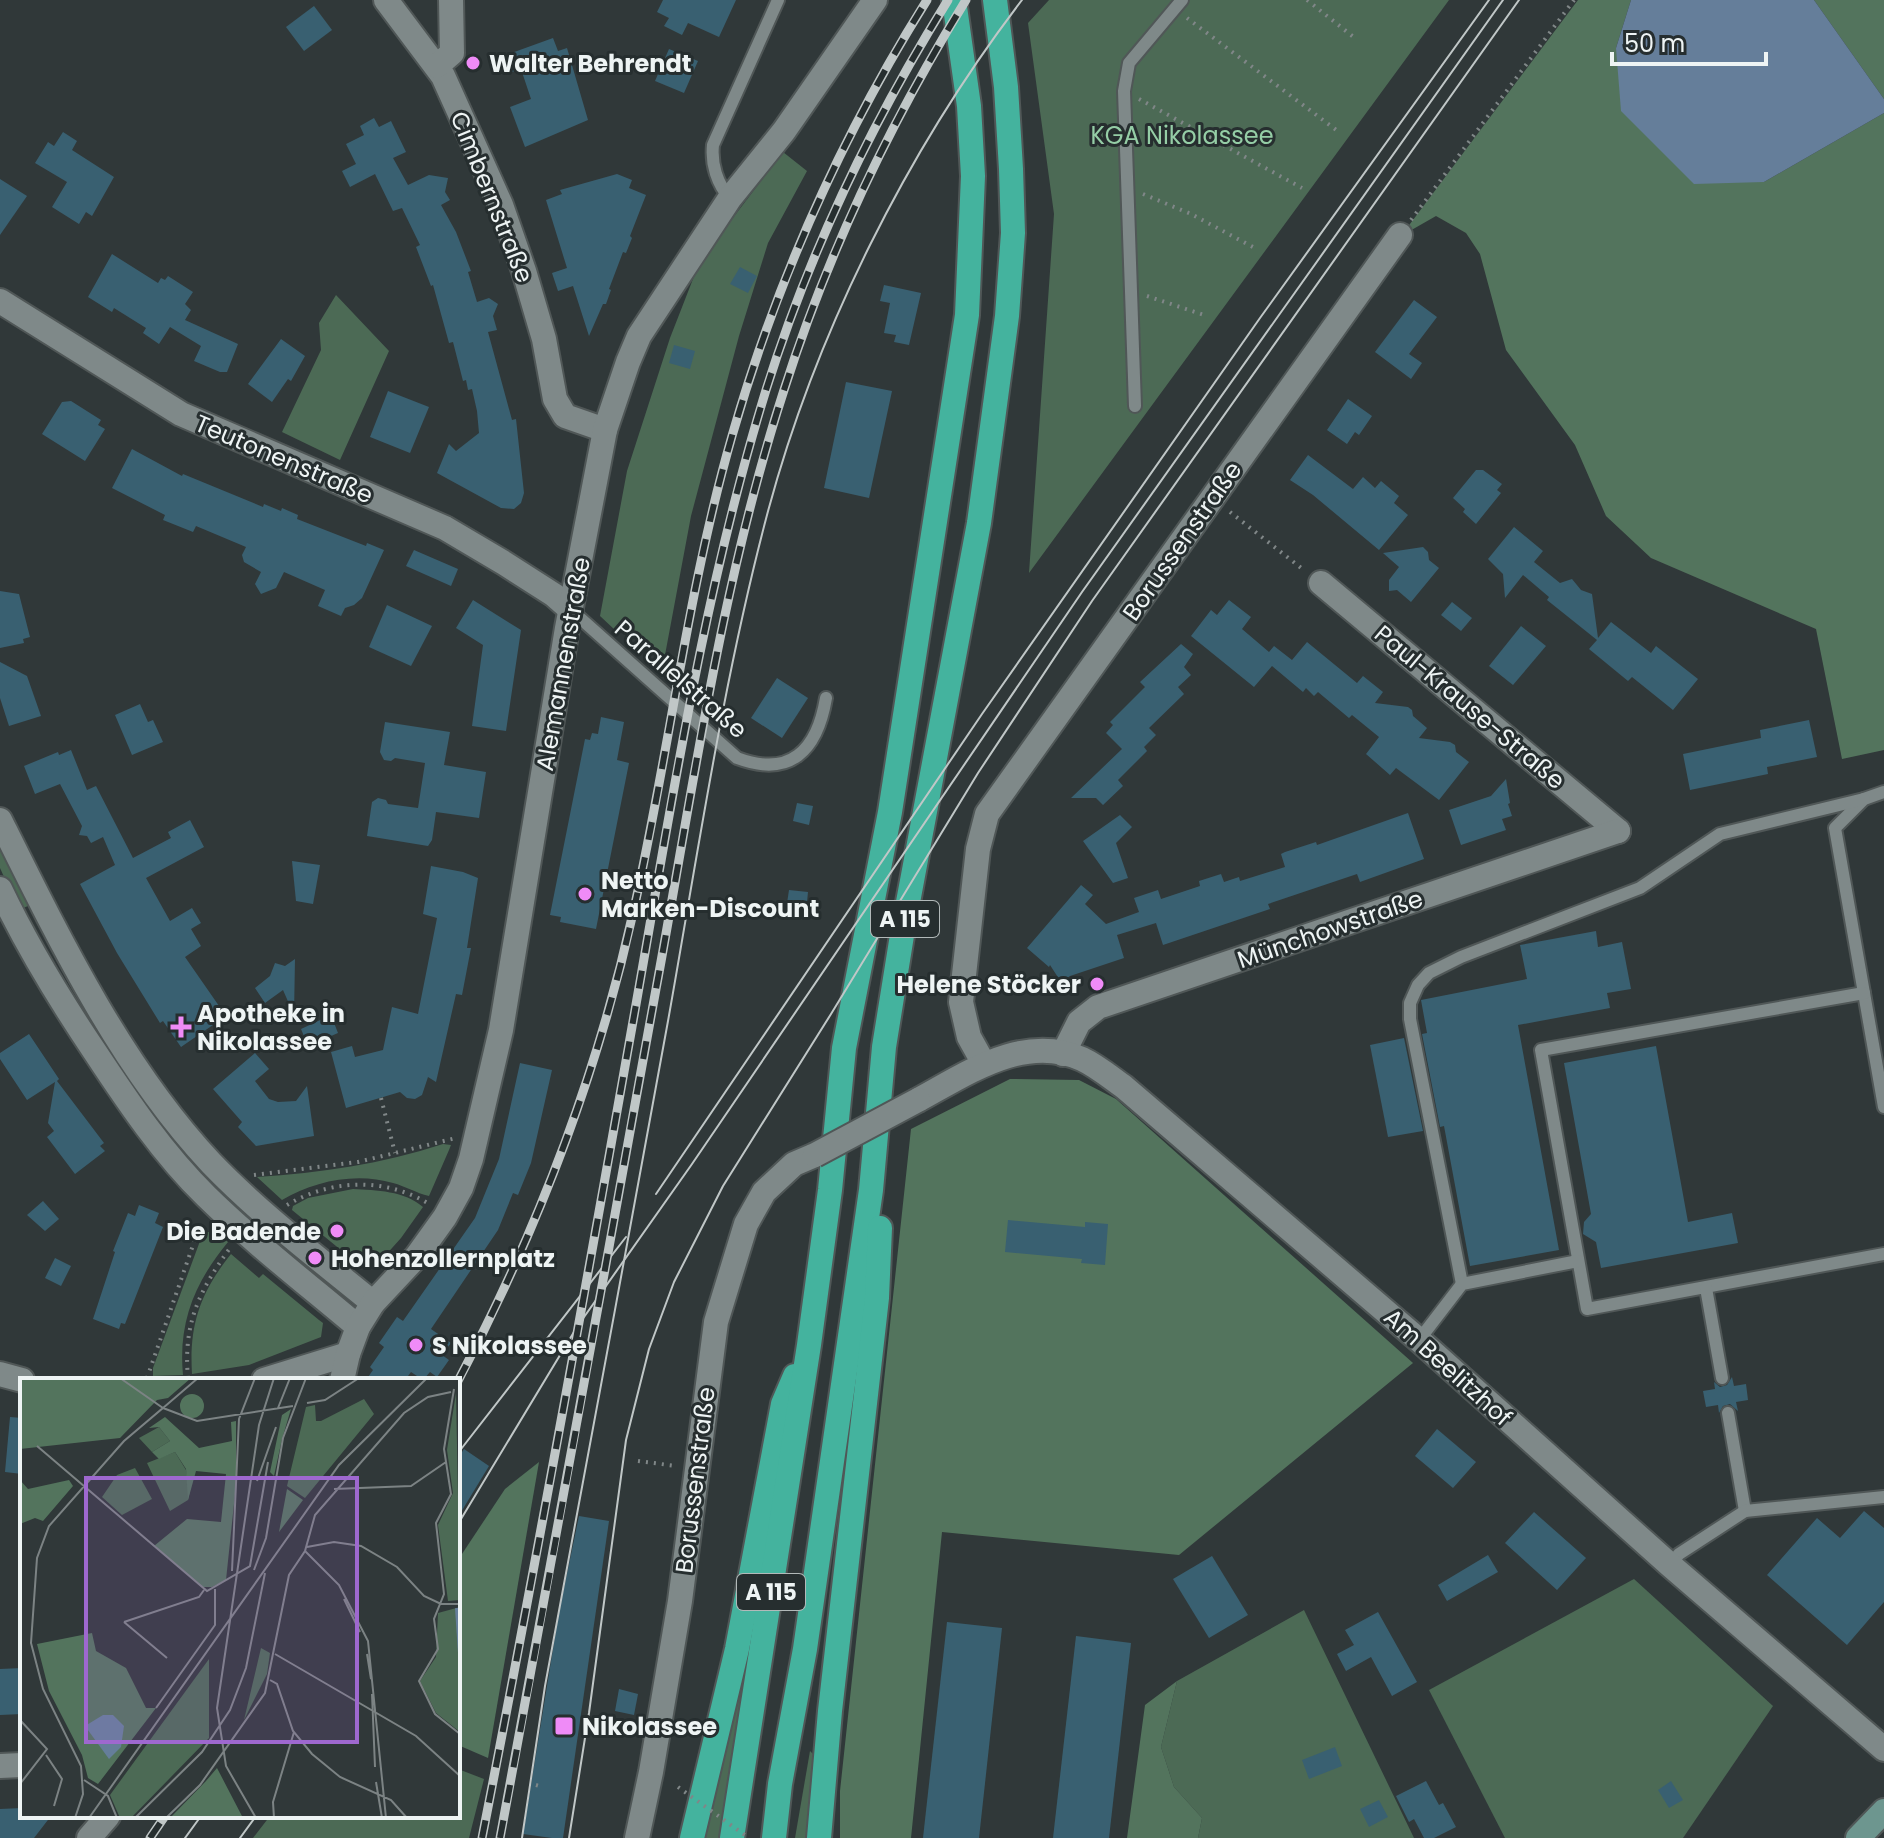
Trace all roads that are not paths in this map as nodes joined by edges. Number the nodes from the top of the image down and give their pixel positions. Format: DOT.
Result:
graph roads {
  1 [pos="386,0"];
  2 [pos="451,0"];
  3 [pos="778,0"];
  4 [pos="875,0"];
  5 [pos="954,0"];
  6 [pos="995,0"];
  7 [pos="1179,5"];
  8 [pos="437,66"];
  9 [pos="730,198"];
  10 [pos="1400,235"];
  11 [pos="0,301"];
  12 [pos="1135,406"];
  13 [pos="605,430"];
  14 [pos="1321,583"];
  15 [pos="571,610"];
  16 [pos="826,698"];
  17 [pos="1884,792"];
  18 [pos="1864,799"];
  19 [pos="0,820"];
  20 [pos="1618,831"];
  21 [pos="0,889"];
  22 [pos="1864,993"];
  23 [pos="1063,1054"];
  24 [pos="984,1064"];
  25 [pos="1884,1107"];
  26 [pos="211,1163"];
  27 [pos="191,1180"];
  28 [pos="871,1190"];
  29 [pos="1884,1254"];
  30 [pos="1578,1261"];
  31 [pos="1462,1284"];
  32 [pos="1706,1288"];
  33 [pos="373,1303"];
  34 [pos="358,1327"];
  35 [pos="1419,1340"];
  36 [pos="809,1345"];
  37 [pos="348,1354"];
  38 [pos="0,1374"];
  39 [pos="270,1378"];
  40 [pos="342,1378"];
  41 [pos="1722,1378"];
  42 [pos="20,1379"];
  43 [pos="1728,1413"];
  44 [pos="1884,1497"];
  45 [pos="1745,1511"];
  46 [pos="1670,1565"];
  47 [pos="1884,1749"];
  48 [pos="20,1765"];
  49 [pos="0,1766"];
  50 [pos="1884,1811"];
  51 [pos="106,1818"];
  52 [pos="89,1838"];
  53 [pos="637,1838"];
  54 [pos="692,1838"];
  55 [pos="732,1838"];
  56 [pos="774,1838"];
  57 [pos="819,1838"];
  58 [pos="1858,1838"];
  1 -- 8 [label="street, Cimbernstraße"];
  2 -- 8 [label="street"];
  3 -- 9 [label="lane"];
  4 -- 9 [label="street, Alemannenstraße"];
  5 -- 36 [label="highway, A 115"];
  6 -- 28 [label="highway, A 115"];
  7 -- 12 [label="lane"];
  8 -- 13 [label="street, Cimbernstraße"];
  9 -- 13 [label="street, Alemannenstraße"];
  10 -- 24 [label="street, Borussenstraße"];
  11 -- 15 [label="street, Teutonenstraße"];
  13 -- 15 [label="street, Alemannenstraße"];
  14 -- 20 [label="street, Paul-Krause-Straße"];
  15 -- 16 [label="lane, Parallelstraße"];
  15 -- 33 [label="street, Alemannenstraße"];
  17 -- 18 [label="lane"];
  18 -- 22 [label="lane"];
  18 -- 31 [label="lane"];
  19 -- 26 [label="street"];
  20 -- 23 [label="street, Münchowstraße"];
  21 -- 27 [label="street"];
  22 -- 25 [label="lane"];
  22 -- 30 [label="lane"];
  23 -- 24 [label="street, Am Beelitzhof"];
  23 -- 35 [label="street, Am Beelitzhof"];
  24 -- 53 [label="street, Borussenstraße, bridge"];
  26 -- 27 [label="lane"];
  26 -- 33 [label="street"];
  27 -- 34 [label="street"];
  28 -- 56 [label="highway, A 115"];
  28 -- 57 [label="highway"];
  29 -- 32 [label="lane"];
  30 -- 31 [label="lane"];
  30 -- 32 [label="lane"];
  31 -- 35 [label="lane"];
  32 -- 41 [label="lane"];
  33 -- 34 [label="street"];
  34 -- 37 [label="street"];
  35 -- 46 [label="street, Am Beelitzhof"];
  36 -- 54 [label="highway"];
  36 -- 55 [label="highway, A 115"];
  37 -- 39 [label="street"];
  37 -- 40 [label="street"];
  38 -- 42 [label="street"];
  43 -- 45 [label="lane"];
  44 -- 45 [label="lane"];
  45 -- 46 [label="lane"];
  46 -- 47 [label="street, Am Beelitzhof"];
  48 -- 49 [label="street"];
  50 -- 58 [label="main road"];
  51 -- 52 [label="street"];
}
